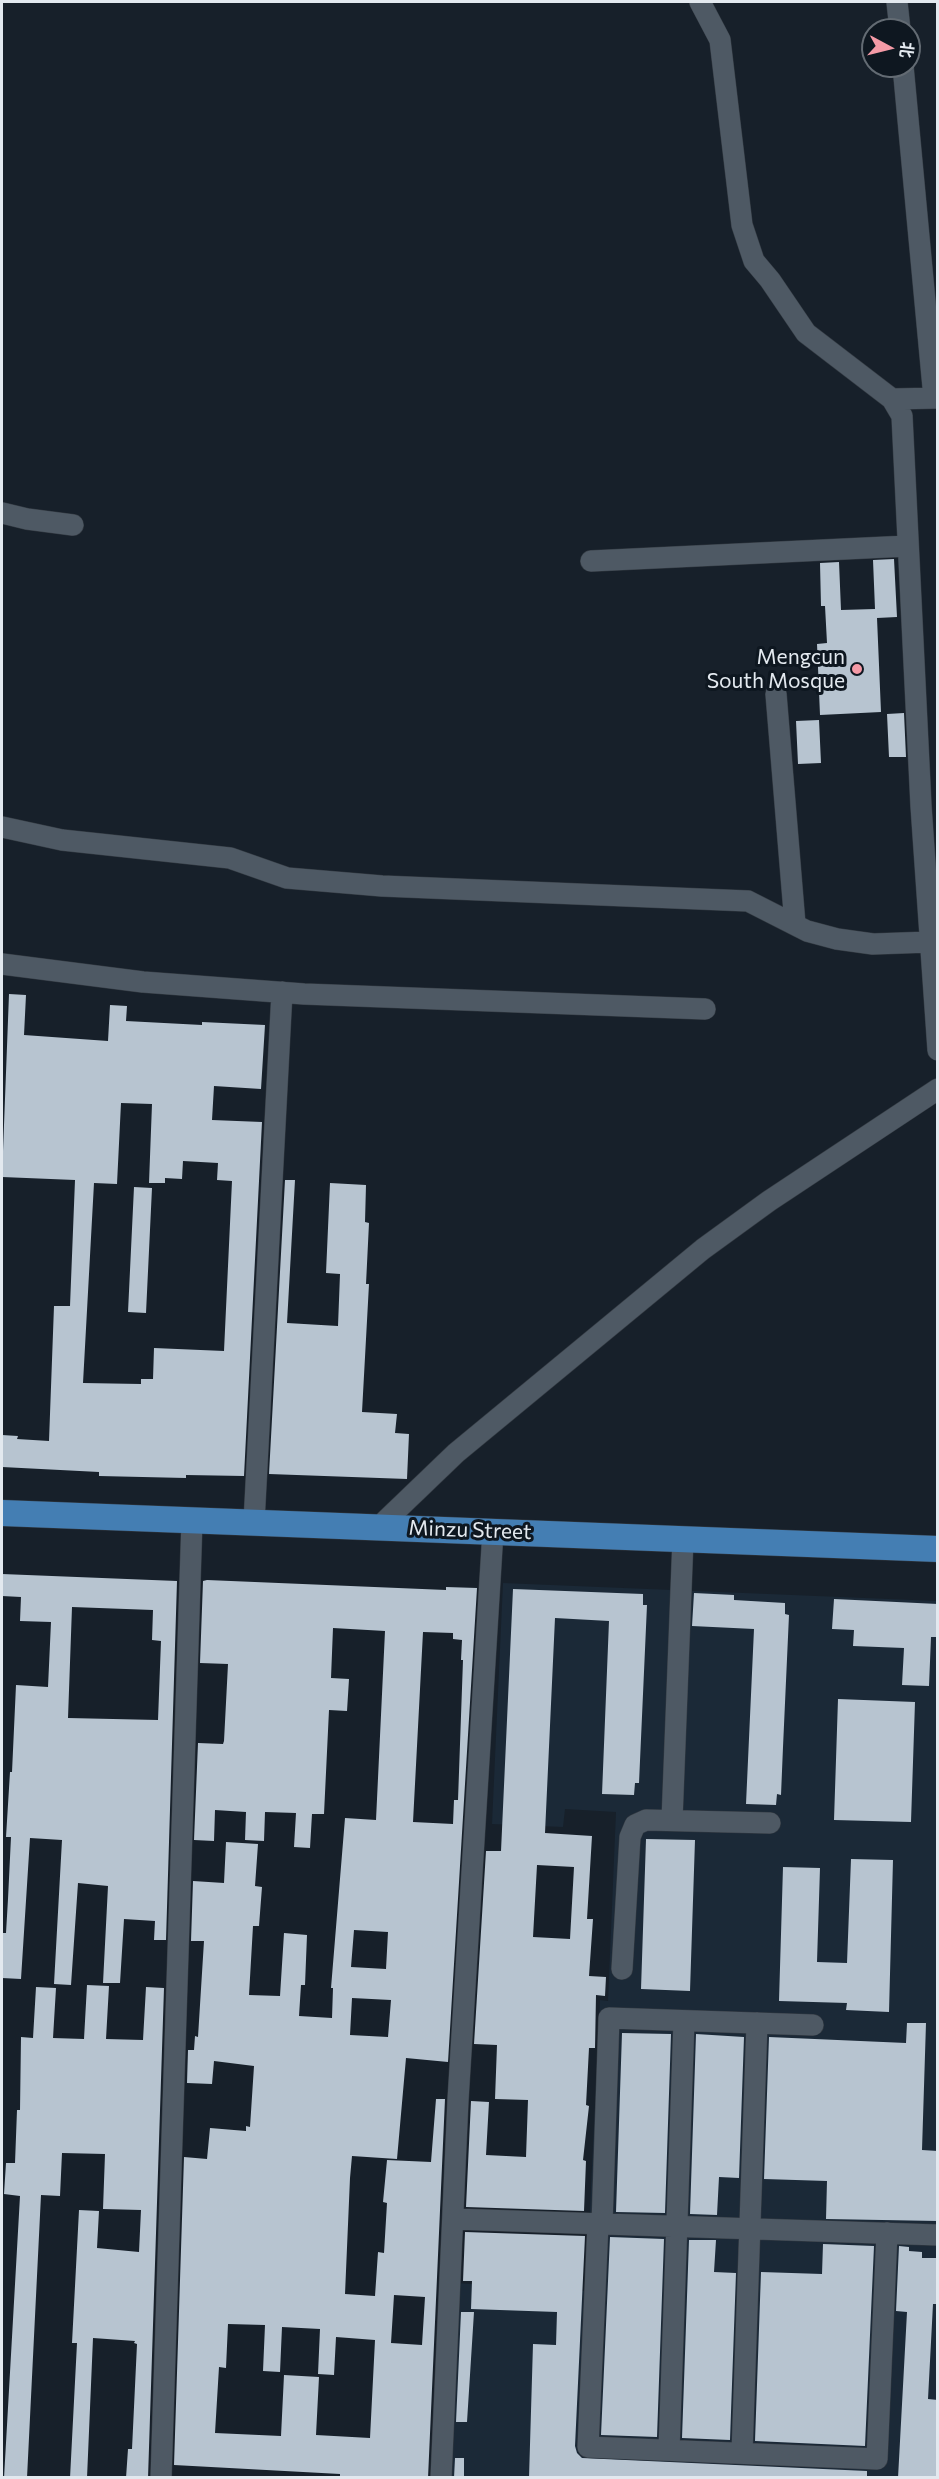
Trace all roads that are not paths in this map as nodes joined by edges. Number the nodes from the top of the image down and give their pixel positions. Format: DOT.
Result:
graph roads {
  1 [pos="700,2"];
  2 [pos="897,2"];
  3 [pos="899,18"];
  4 [pos="904,78"];
  5 [pos="936,398"];
  6 [pos="892,399"];
  7 [pos="2,513"];
  8 [pos="73,525"];
  9 [pos="908,546"];
  10 [pos="591,561"];
  11 [pos="776,694"];
  12 [pos="2,827"];
  13 [pos="795,924"];
  14 [pos="930,942"];
  15 [pos="2,964"];
  16 [pos="282,993"];
  17 [pos="705,1009"];
  18 [pos="938,1050"];
  19 [pos="938,1089"];
  20 [pos="2,1513"];
  21 [pos="192,1520"];
  22 [pos="254,1522"];
  23 [pos="380,1527"];
  24 [pos="493,1531"];
  25 [pos="683,1539"];
  26 [pos="938,1549"];
  27 [pos="672,1820"];
  28 [pos="770,1823"];
  29 [pos="622,1969"];
  30 [pos="684,2021"];
  31 [pos="757,2023"];
  32 [pos="813,2025"];
  33 [pos="453,2219"];
  34 [pos="600,2224"];
  35 [pos="677,2226"];
  36 [pos="750,2229"];
  37 [pos="887,2234"];
  38 [pos="938,2235"];
  39 [pos="669,2450"];
  40 [pos="742,2453"];
  41 [pos="161,2478"];
  42 [pos="441,2478"];
  1 -- 6 [label="street"];
  2 -- 3 [label="street"];
  4 -- 5 [label="street"];
  5 -- 6 [label="street"];
  6 -- 9 [label="street"];
  7 -- 8 [label="street"];
  9 -- 10 [label="street"];
  9 -- 14 [label="street"];
  11 -- 13 [label="street"];
  12 -- 13 [label="street"];
  13 -- 14 [label="street"];
  14 -- 18 [label="street"];
  15 -- 16 [label="street"];
  16 -- 17 [label="street"];
  16 -- 22 [label="street"];
  19 -- 23 [label="street"];
  20 -- 21 [label="main road, Minzu Street"];
  21 -- 22 [label="main road, Minzu Street"];
  21 -- 41 [label="street"];
  22 -- 23 [label="main road, Minzu Street"];
  23 -- 24 [label="main road, Minzu Street"];
  24 -- 25 [label="main road, Minzu Street"];
  24 -- 33 [label="street"];
  25 -- 26 [label="main road, Minzu Street"];
  25 -- 27 [label="street"];
  27 -- 28 [label="street"];
  27 -- 29 [label="street"];
  30 -- 31 [label="street"];
  30 -- 34 [label="street"];
  30 -- 35 [label="street"];
  31 -- 32 [label="street"];
  31 -- 36 [label="street"];
  33 -- 34 [label="street"];
  33 -- 42 [label="street"];
  34 -- 35 [label="street"];
  34 -- 39 [label="street"];
  35 -- 36 [label="street"];
  35 -- 39 [label="street"];
  36 -- 37 [label="street"];
  36 -- 40 [label="street"];
  37 -- 38 [label="street"];
  37 -- 40 [label="street"];
  39 -- 40 [label="street"];
}
